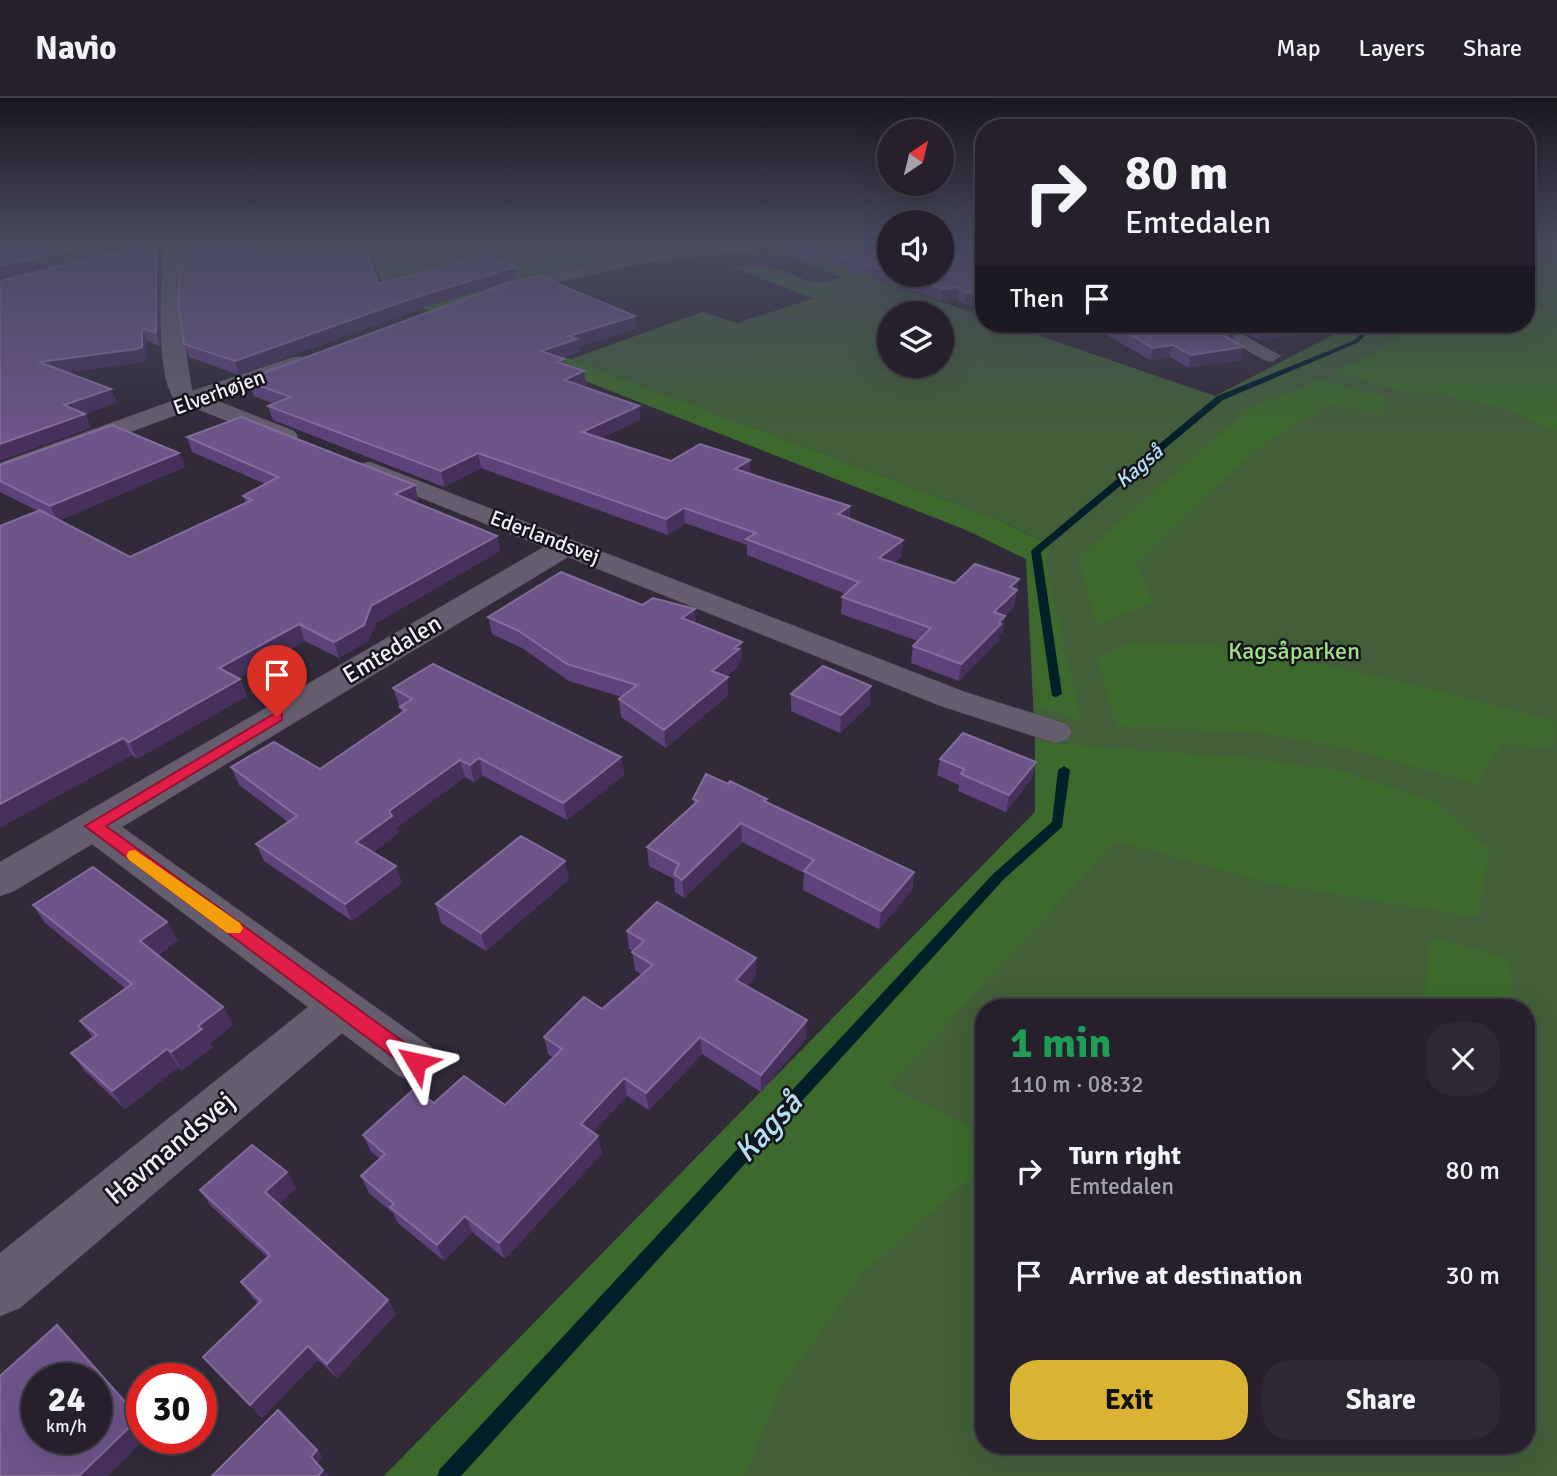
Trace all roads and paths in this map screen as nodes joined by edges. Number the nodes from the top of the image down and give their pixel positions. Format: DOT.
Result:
graph roads {
  1 [pos="169,305"];
  2 [pos="1227,333"];
  3 [pos="322,354"];
  4 [pos="1270,356"];
  5 [pos="196,400"];
  6 [pos="311,445"];
  7 [pos="349,461"];
  8 [pos="0,472"];
  9 [pos="566,546"];
  10 [pos="1055,732"];
  11 [pos="94,826"];
  12 [pos="0,881"];
  13 [pos="341,1007"];
  14 [pos="416,1062"];
  15 [pos="0,1288"];
  1 -- 5 [label="street"];
  2 -- 4 [label="street"];
  3 -- 5 [label="street, Elverhøjen"];
  5 -- 6 [label="street"];
  5 -- 8 [label="street, Elverhøjen"];
  7 -- 9 [label="street, Ederlandsvej"];
  9 -- 10 [label="street, Ederlandsvej"];
  9 -- 11 [label="street, Emtedalen"];
  11 -- 12 [label="street, Emtedalen"];
  11 -- 13 [label="street"];
  13 -- 14 [label="street"];
  13 -- 15 [label="street, Havmandsvej"];
}
